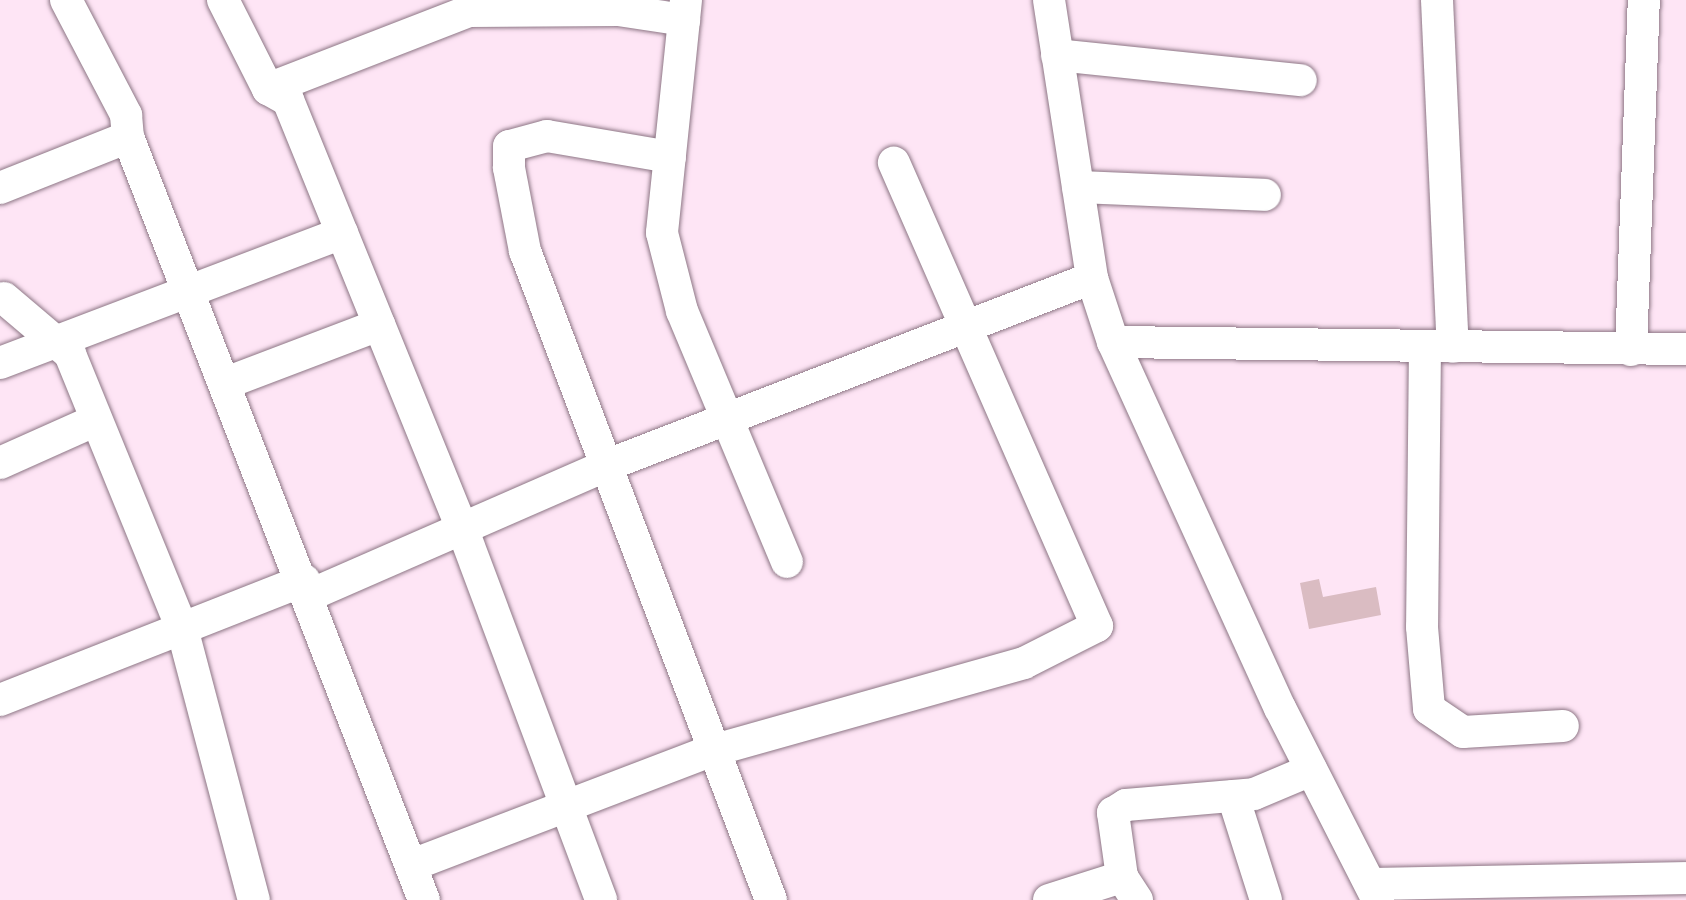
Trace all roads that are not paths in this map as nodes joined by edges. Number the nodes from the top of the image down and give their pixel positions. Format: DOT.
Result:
graph roads {
  1 [pos="66,0"];
  2 [pos="223,0"];
  3 [pos="1049,0"];
  4 [pos="1437,0"];
  5 [pos="1644,0"];
  6 [pos="685,10"];
  7 [pos="1057,55"];
  8 [pos="1301,80"];
  9 [pos="268,89"];
  10 [pos="128,137"];
  11 [pos="670,157"];
  12 [pos="894,163"];
  13 [pos="1078,187"];
  14 [pos="0,188"];
  15 [pos="1265,195"];
  16 [pos="342,233"];
  17 [pos="1092,278"];
  18 [pos="2,292"];
  19 [pos="189,292"];
  20 [pos="379,325"];
  21 [pos="964,332"];
  22 [pos="1113,342"];
  23 [pos="55,343"];
  24 [pos="1439,347"];
  25 [pos="1631,349"];
  26 [pos="1686,349"];
  27 [pos="11,359"];
  28 [pos="226,383"];
  29 [pos="96,420"];
  30 [pos="730,421"];
  31 [pos="0,463"];
  32 [pos="605,466"];
  33 [pos="461,525"];
  34 [pos="787,562"];
  35 [pos="307,587"];
  36 [pos="182,628"];
  37 [pos="0,700"];
  38 [pos="1563,726"];
  39 [pos="711,751"];
  40 [pos="1311,770"];
  41 [pos="1233,796"];
  42 [pos="567,809"];
  43 [pos="412,865"];
  44 [pos="1686,878"];
  45 [pos="1129,888"];
  46 [pos="1377,892"];
  47 [pos="254,900"];
  48 [pos="424,900"];
  49 [pos="601,900"];
  50 [pos="771,900"];
  51 [pos="1049,900"];
  52 [pos="1266,900"];
  1 -- 10 [label="street"];
  2 -- 9 [label="street"];
  3 -- 7 [label="street"];
  4 -- 24 [label="street"];
  5 -- 25 [label="street"];
  6 -- 9 [label="street"];
  6 -- 11 [label="street"];
  7 -- 8 [label="street"];
  7 -- 13 [label="street"];
  9 -- 16 [label="street"];
  10 -- 14 [label="street"];
  10 -- 19 [label="street"];
  11 -- 30 [label="street"];
  11 -- 32 [label="street"];
  12 -- 21 [label="street"];
  13 -- 15 [label="street"];
  13 -- 17 [label="street"];
  16 -- 19 [label="street"];
  16 -- 20 [label="street"];
  17 -- 21 [label="street"];
  17 -- 22 [label="street"];
  18 -- 23 [label="street"];
  18 -- 27 [label="street"];
  19 -- 23 [label="street"];
  19 -- 28 [label="street"];
  20 -- 28 [label="street"];
  20 -- 33 [label="street"];
  21 -- 30 [label="street"];
  21 -- 39 [label="street"];
  22 -- 24 [label="street"];
  22 -- 40 [label="street"];
  23 -- 27 [label="street"];
  23 -- 29 [label="street"];
  24 -- 25 [label="street"];
  24 -- 38 [label="street"];
  25 -- 26 [label="street"];
  28 -- 35 [label="street"];
  29 -- 31 [label="street"];
  29 -- 36 [label="street"];
  30 -- 32 [label="street"];
  30 -- 34 [label="street"];
  32 -- 33 [label="street"];
  32 -- 39 [label="street"];
  33 -- 35 [label="street"];
  33 -- 42 [label="street"];
  35 -- 36 [label="street"];
  35 -- 43 [label="street"];
  36 -- 37 [label="street"];
  36 -- 47 [label="street"];
  39 -- 42 [label="street"];
  39 -- 50 [label="street"];
  40 -- 41 [label="street"];
  40 -- 46 [label="street"];
  41 -- 45 [label="street"];
  41 -- 52 [label="street"];
  42 -- 43 [label="street"];
  42 -- 49 [label="street"];
  43 -- 48 [label="street"];
  44 -- 46 [label="street"];
  45 -- 51 [label="street"];
}
